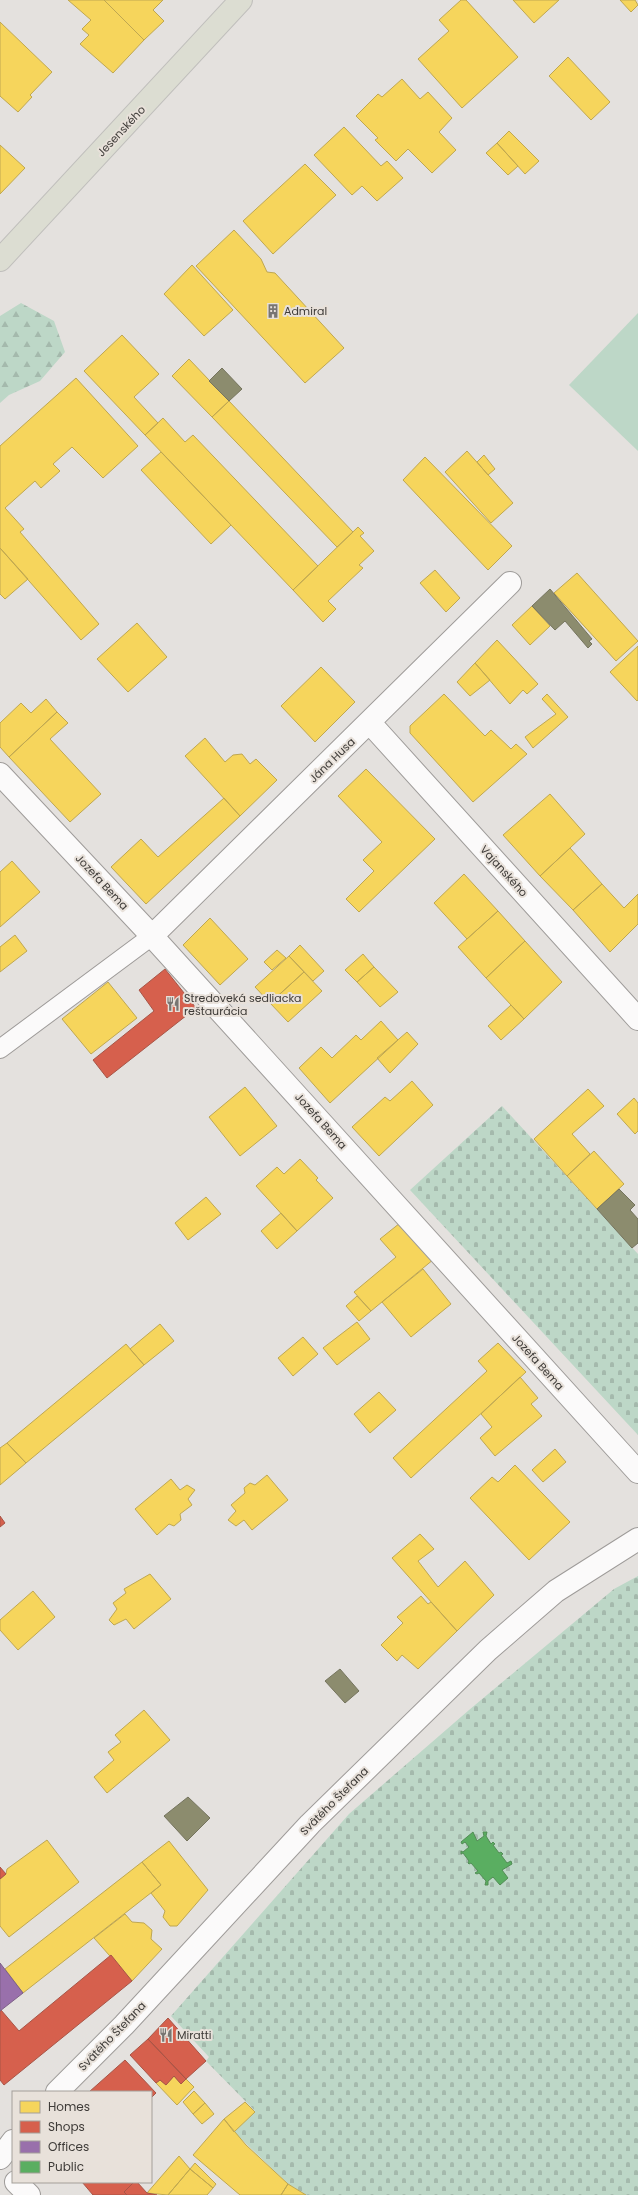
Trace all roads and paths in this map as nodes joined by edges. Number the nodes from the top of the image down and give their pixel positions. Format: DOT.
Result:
graph roads {
  1 [pos="241,0"];
  2 [pos="22,236"];
  3 [pos="0,242"];
  4 [pos="0,260"];
  5 [pos="510,583"];
  6 [pos="370,723"];
  7 [pos="0,774"];
  8 [pos="152,936"];
  9 [pos="638,1019"];
  10 [pos="0,1048"];
  11 [pos="638,1472"];
  12 [pos="638,1539"];
  13 [pos="58,2091"];
  14 [pos="12,2142"];
  15 [pos="0,2158"];
  16 [pos="0,2167"];
  17 [pos="12,2178"];
  18 [pos="17,2183"];
  19 [pos="29,2195"];
  1 -- 2 [label="main road, Jesenského"];
  2 -- 3 [label="main road"];
  2 -- 4 [label="main road, Jesenského"];
  5 -- 6 [label="street, Jána Husa"];
  6 -- 8 [label="street, Jána Husa"];
  6 -- 9 [label="street, Vajanského"];
  7 -- 8 [label="street, Jozefa Bema"];
  8 -- 10 [label="lane"];
  8 -- 11 [label="street, Jozefa Bema"];
  12 -- 13 [label="street, Svätého Štefana"];
  14 -- 15 [label="street"];
  16 -- 17 [label="street"];
  18 -- 19 [label="street"];
}
